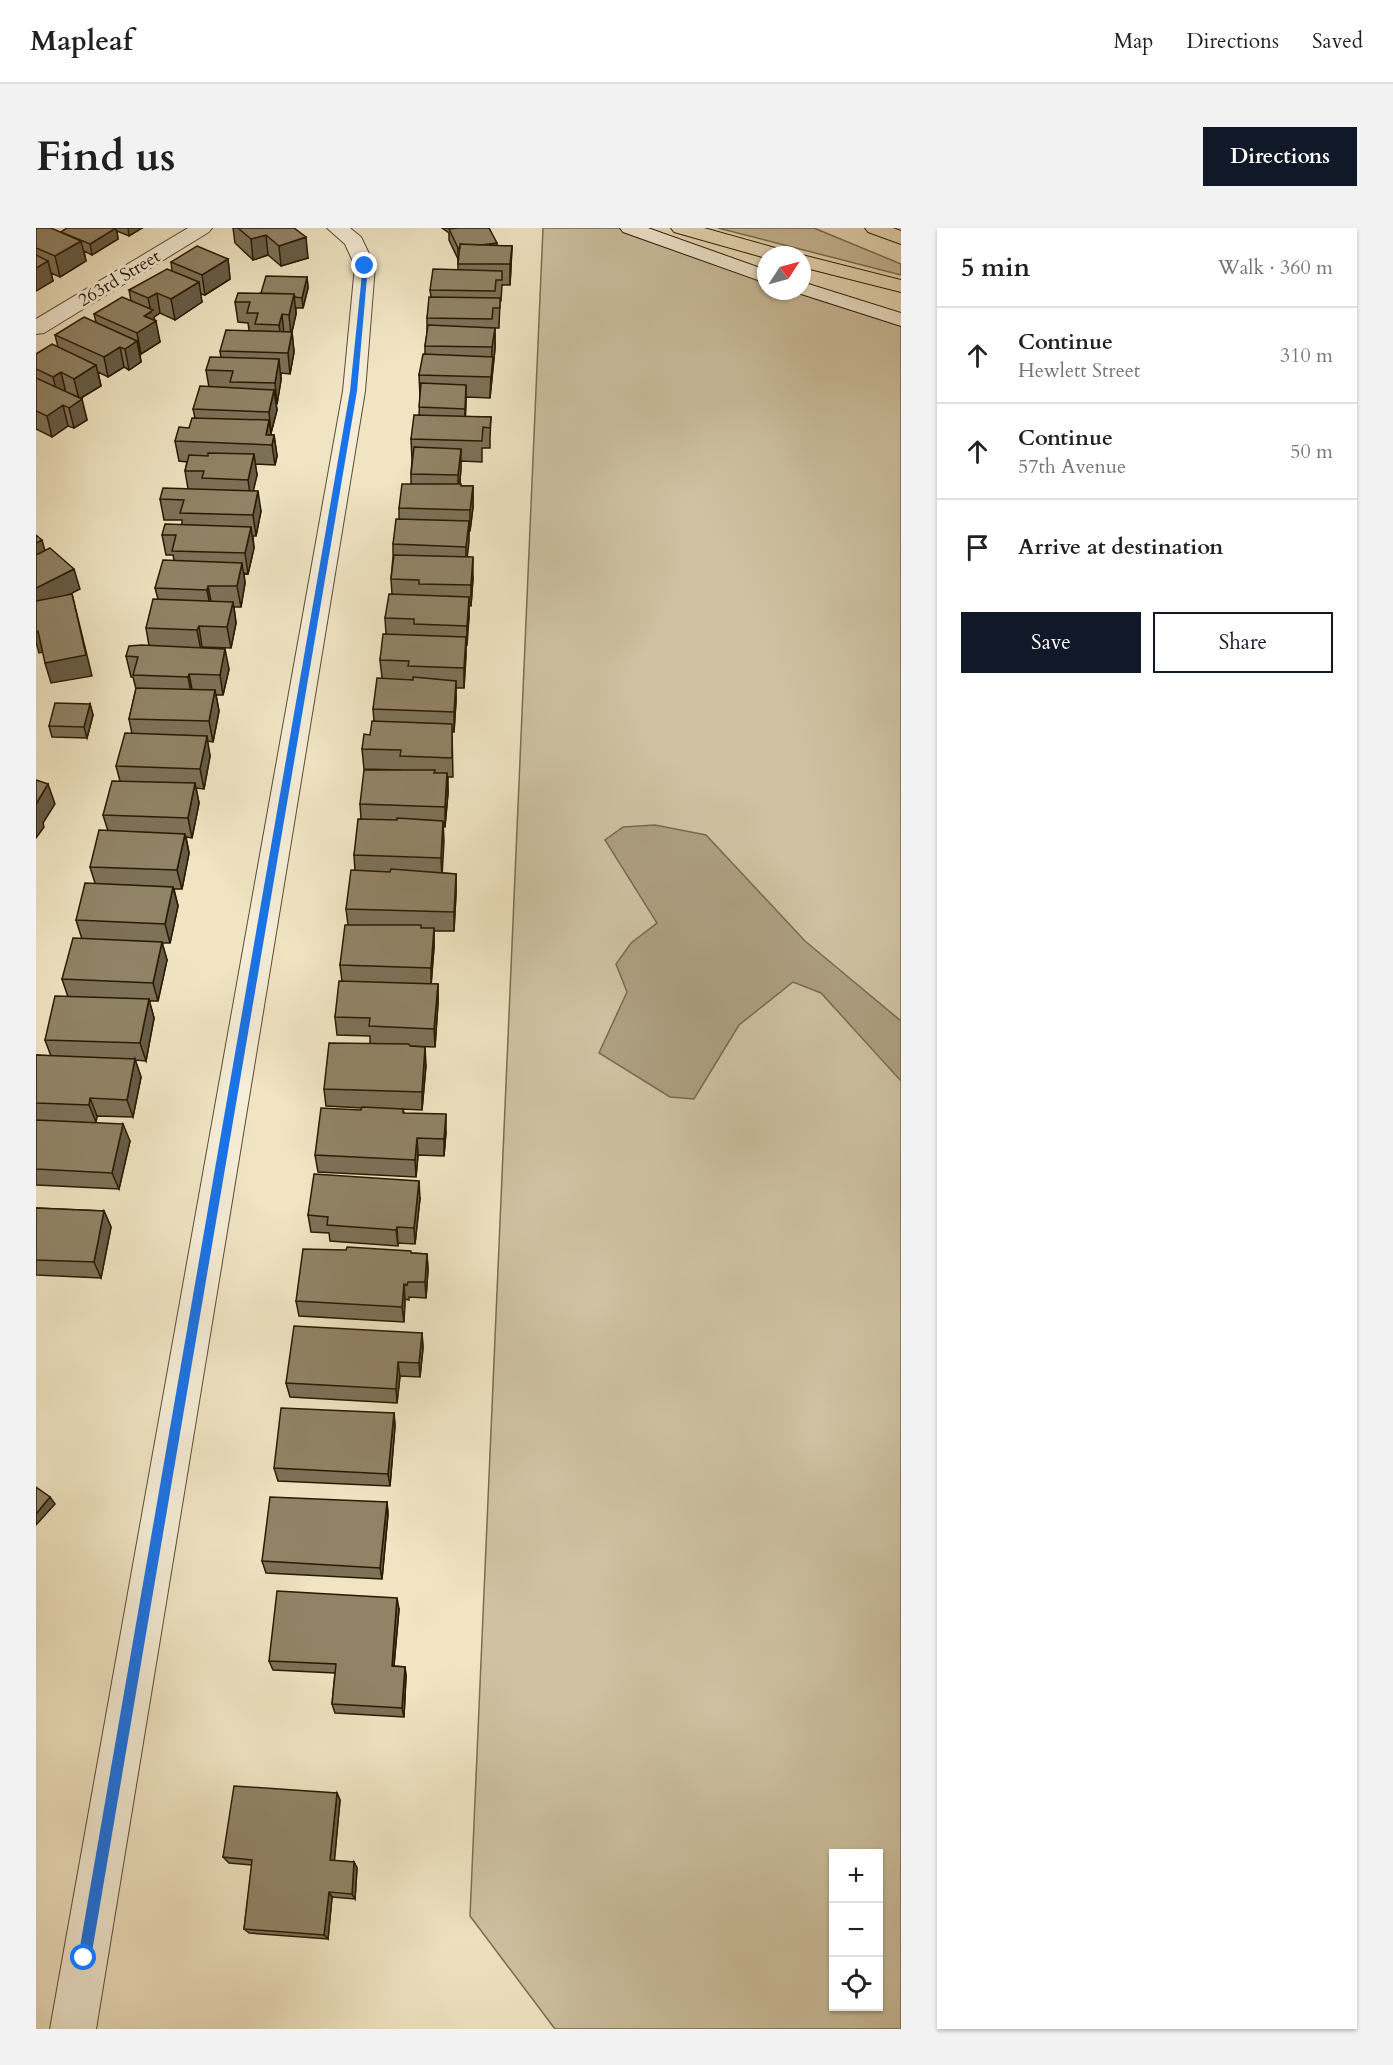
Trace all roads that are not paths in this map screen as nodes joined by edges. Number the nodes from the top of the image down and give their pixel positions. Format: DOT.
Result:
graph roads {
  1 [pos="202,228"];
  2 [pos="337,228"];
  3 [pos="630,228"];
  4 [pos="681,228"];
  5 [pos="875,228"];
  6 [pos="901,238"];
  7 [pos="757,249"];
  8 [pos="811,263"];
  9 [pos="757,274"];
  10 [pos="901,286"];
  11 [pos="811,291"];
  12 [pos="901,320"];
  13 [pos="36,328"];
  14 [pos="73,2029"];
  1 -- 13 [label="street, 263rd Street"];
  2 -- 14 [label="street"];
  3 -- 9 [label="street"];
  4 -- 7 [label="highway"];
  5 -- 6 [label="highway"];
  8 -- 10 [label="highway"];
  11 -- 12 [label="street"];
}
